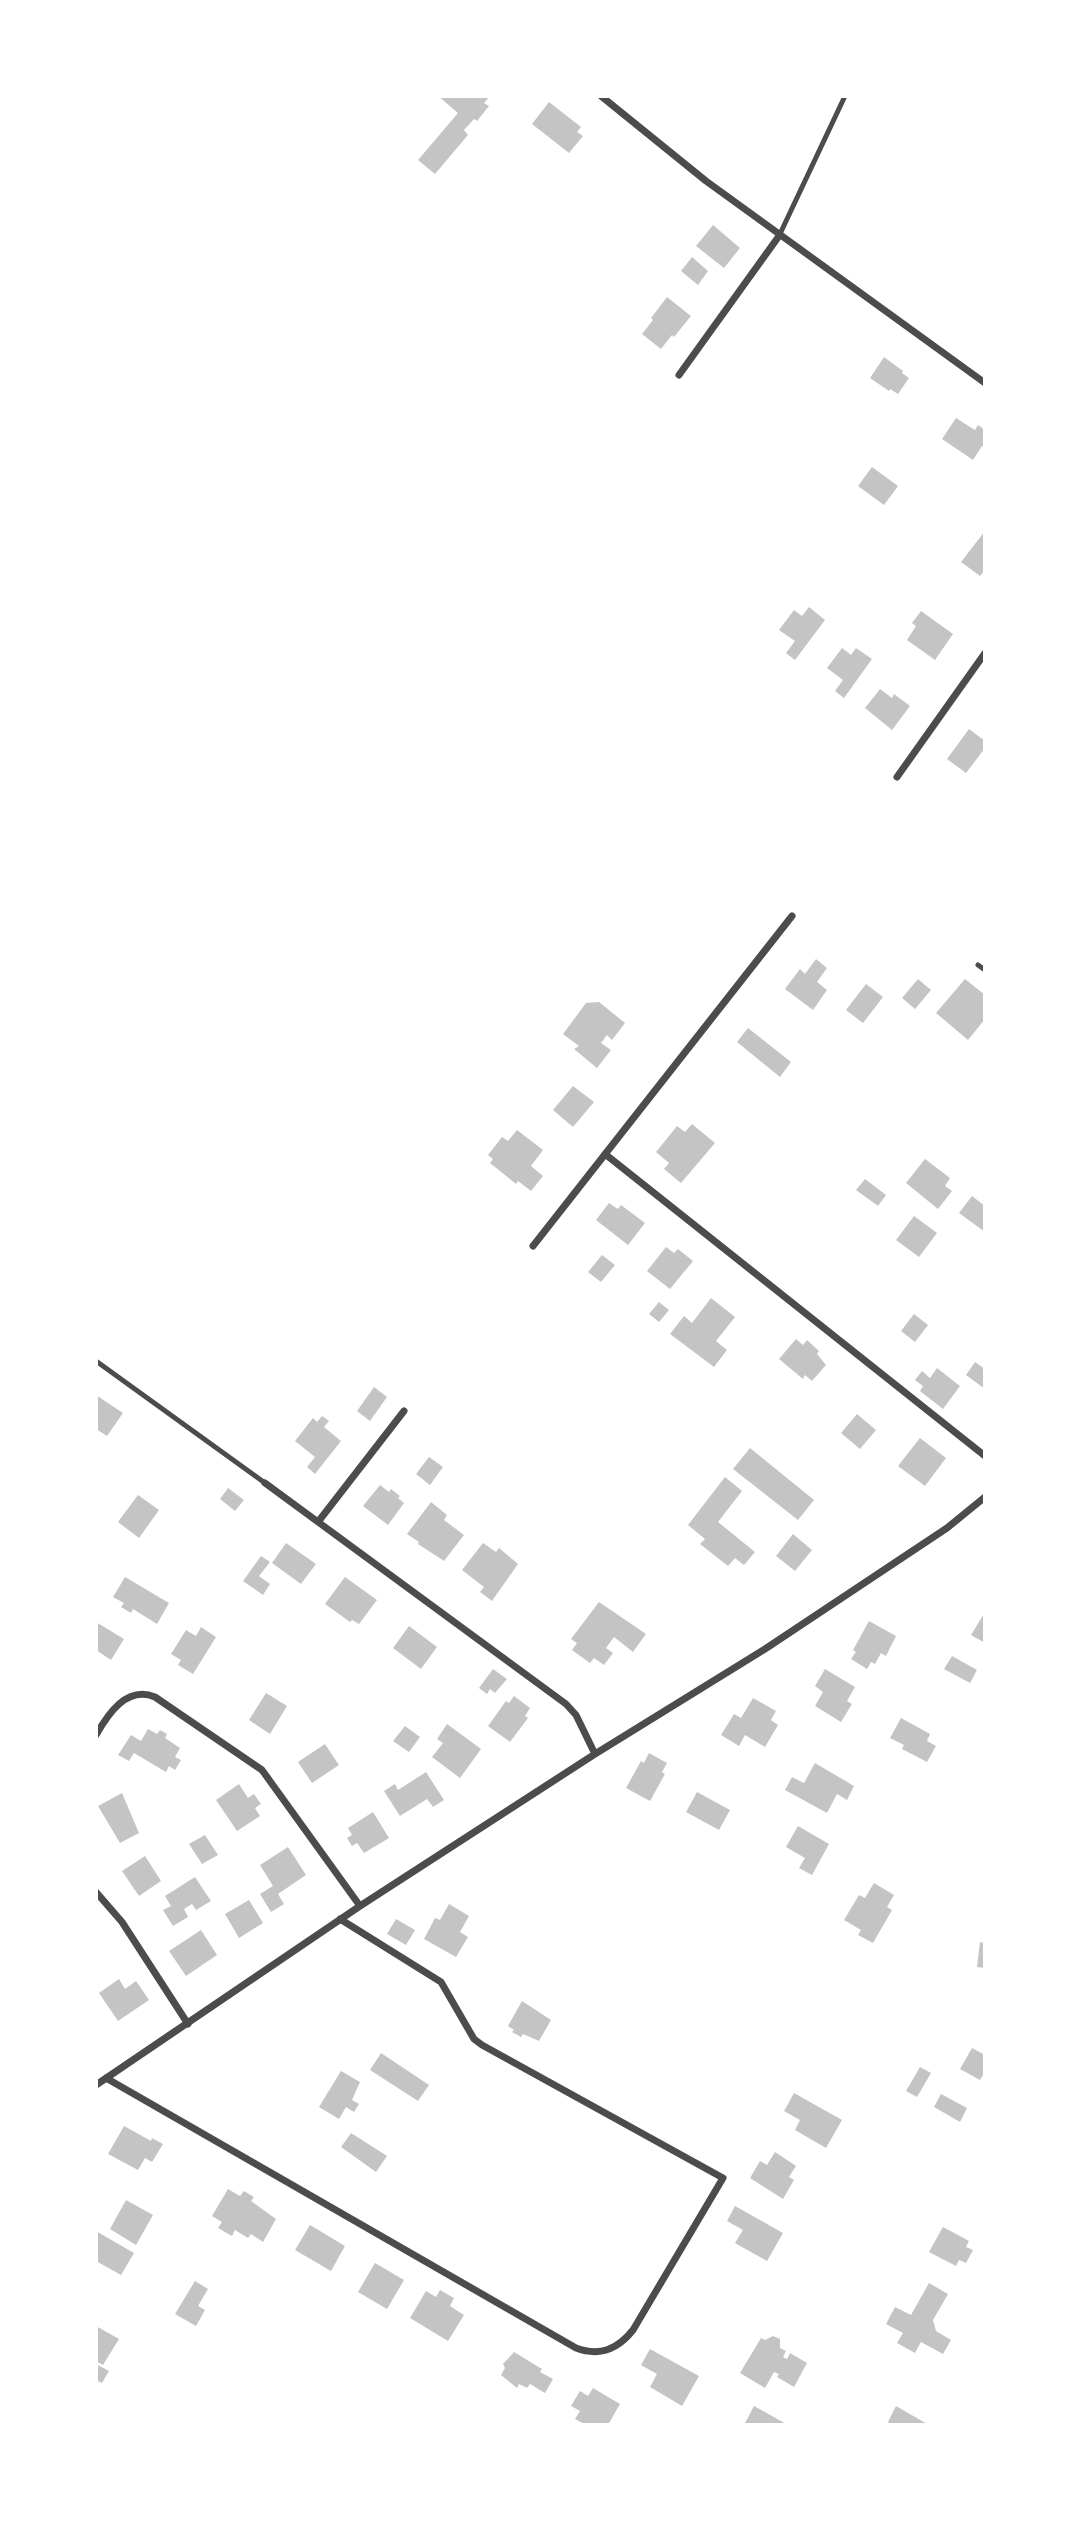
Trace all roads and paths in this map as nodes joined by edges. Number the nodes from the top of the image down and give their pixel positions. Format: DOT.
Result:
graph roads {
  1 [pos="601,96"];
  2 [pos="845,96"];
  3 [pos="779,236"];
  4 [pos="680,375"];
  5 [pos="985,383"];
  6 [pos="985,653"];
  7 [pos="897,777"];
  8 [pos="792,916"];
  9 [pos="978,965"];
  10 [pos="985,970"];
  11 [pos="605,1154"];
  12 [pos="533,1246"];
  13 [pos="96,1361"];
  14 [pos="404,1412"];
  15 [pos="985,1456"];
  16 [pos="265,1483"];
  17 [pos="985,1497"];
  18 [pos="318,1522"];
  19 [pos="96,1735"];
  20 [pos="596,1754"];
  21 [pos="96,1892"];
  22 [pos="360,1906"];
  23 [pos="340,1919"];
  24 [pos="188,2024"];
  25 [pos="106,2078"];
  26 [pos="96,2085"];
  1 -- 3 [label="street"];
  2 -- 3 [label="lane"];
  3 -- 4 [label="street"];
  3 -- 5 [label="street"];
  6 -- 7 [label="street"];
  8 -- 11 [label="street"];
  9 -- 10 [label="lane"];
  11 -- 12 [label="street"];
  11 -- 15 [label="street"];
  13 -- 16 [label="lane"];
  14 -- 18 [label="street"];
  16 -- 18 [label="street"];
  17 -- 20 [label="street"];
  18 -- 20 [label="street"];
  19 -- 22 [label="street"];
  20 -- 22 [label="street"];
  21 -- 24 [label="street"];
  22 -- 23 [label="street"];
  23 -- 24 [label="street"];
  23 -- 25 [label="street"];
  24 -- 25 [label="street"];
  25 -- 26 [label="street"];
}
